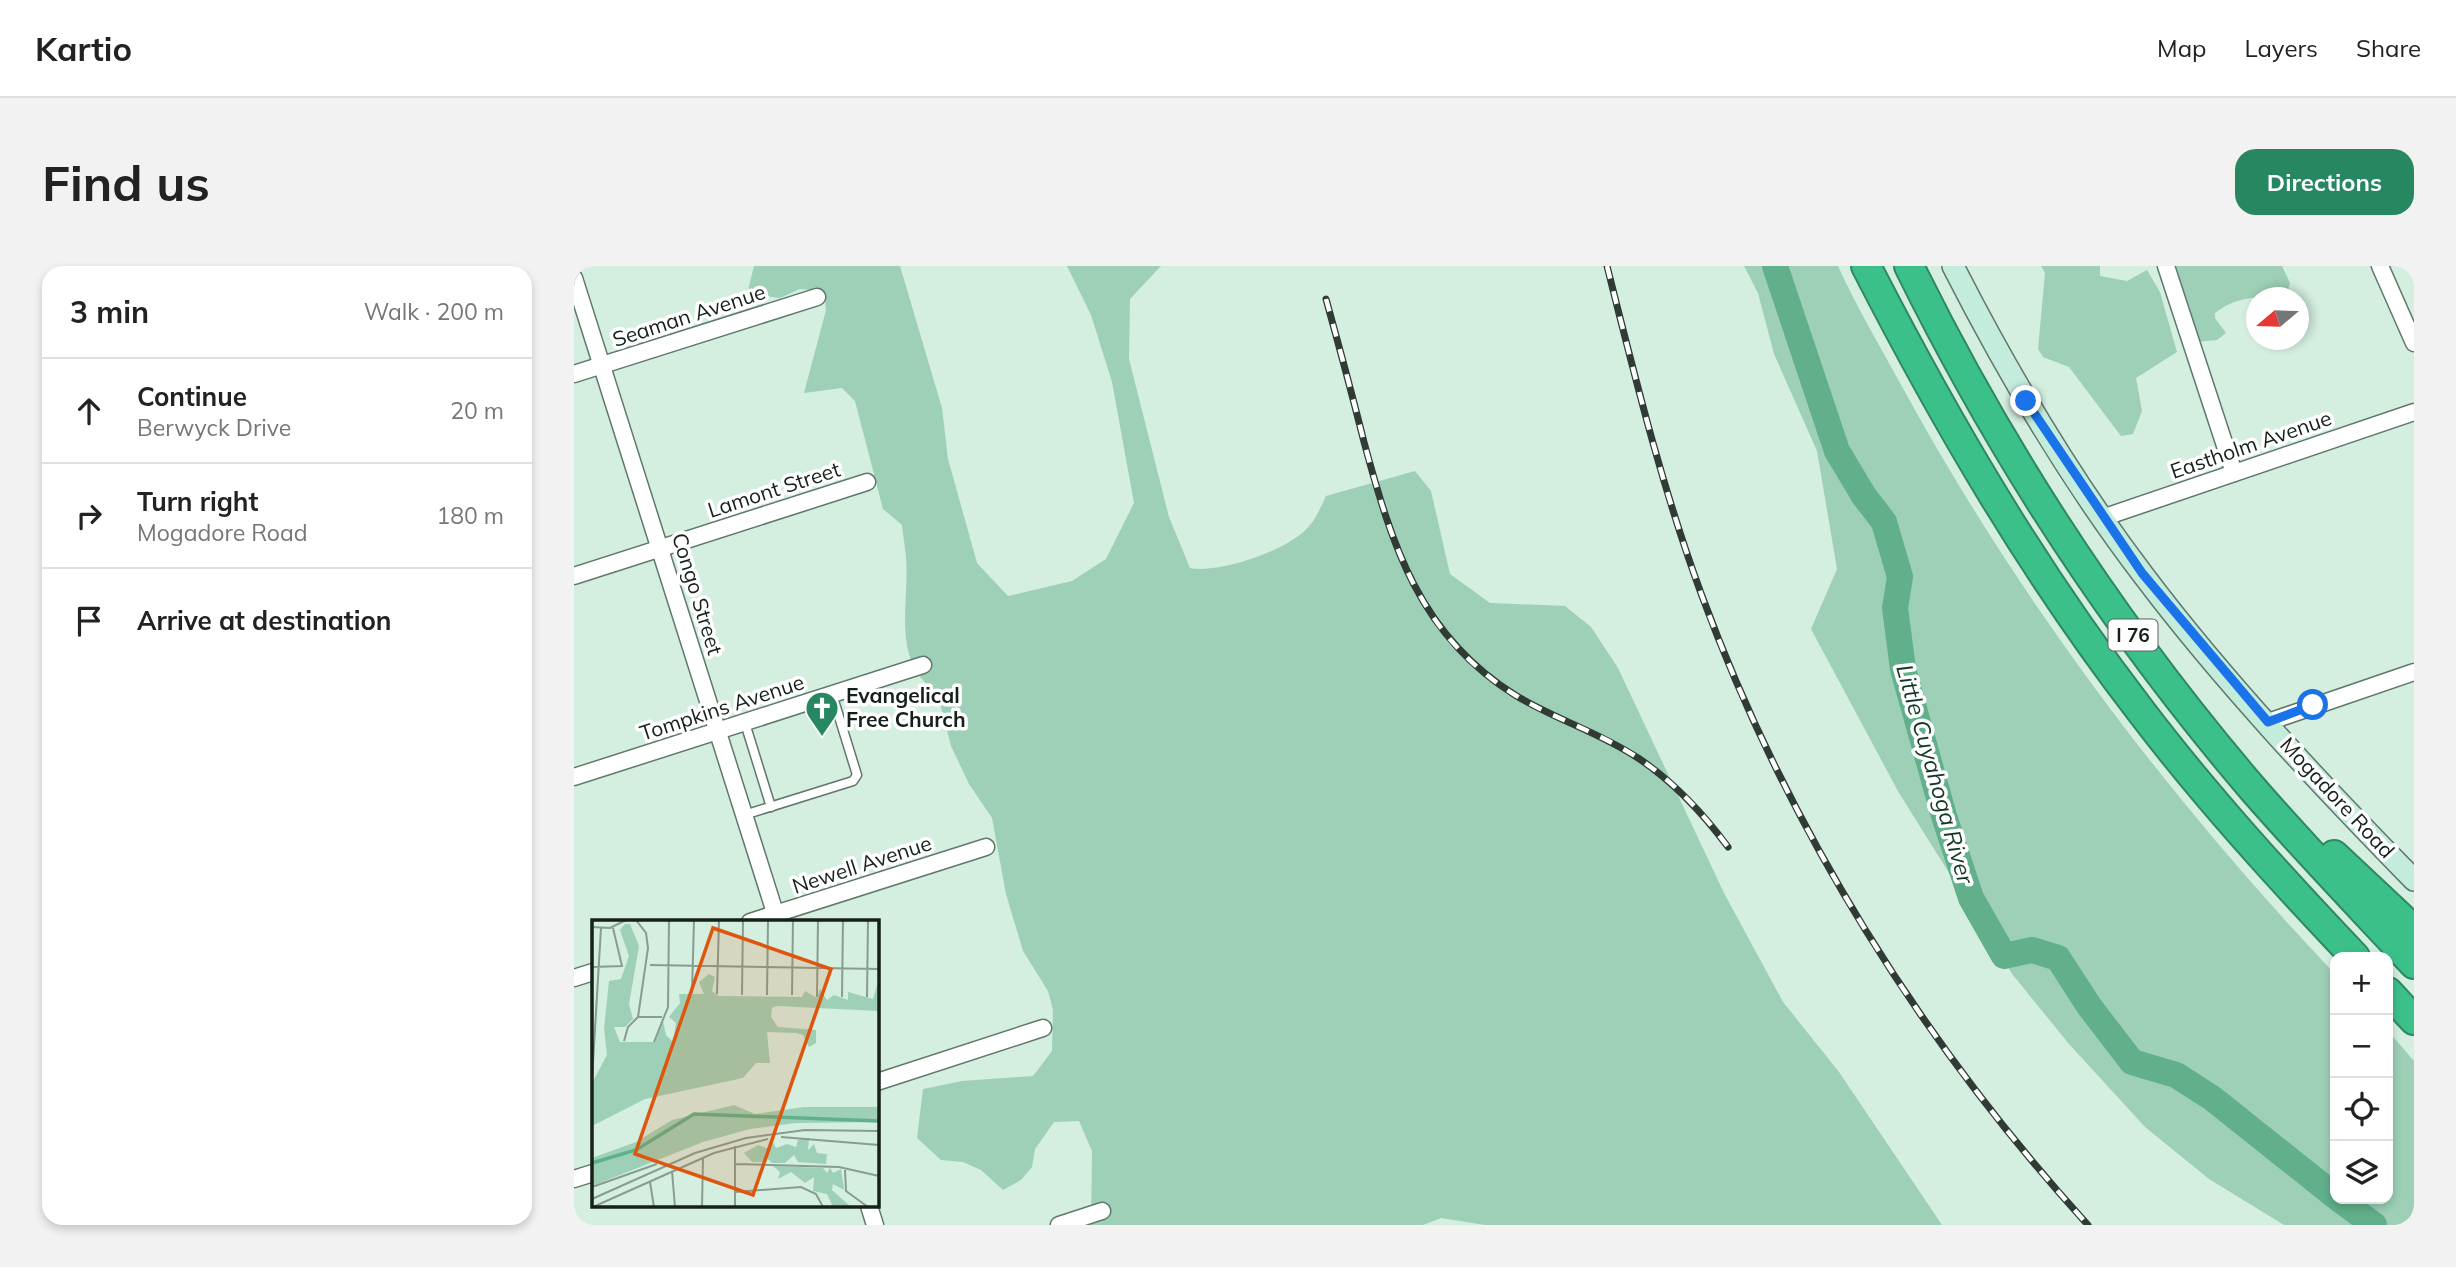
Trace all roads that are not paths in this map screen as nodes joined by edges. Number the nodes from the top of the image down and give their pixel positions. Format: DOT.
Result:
graph roads {
  1 [pos="1866,266"];
  2 [pos="1909,266"];
  3 [pos="1953,266"];
  4 [pos="2166,266"];
  5 [pos="2380,266"];
  6 [pos="574,278"];
  7 [pos="817,297"];
  8 [pos="2414,343"];
  9 [pos="602,365"];
  10 [pos="574,374"];
  11 [pos="2414,412"];
  12 [pos="2234,473"];
  13 [pos="867,482"];
  14 [pos="2102,518"];
  15 [pos="660,549"];
  16 [pos="574,576"];
  17 [pos="923,665"];
  18 [pos="2414,672"];
  19 [pos="832,694"];
  20 [pos="2268,722"];
  21 [pos="745,723"];
  22 [pos="718,731"];
  23 [pos="574,777"];
  24 [pos="2253,789"];
  25 [pos="771,807"];
  26 [pos="744,815"];
  27 [pos="986,847"];
  28 [pos="2414,880"];
  29 [pos="777,918"];
  30 [pos="2414,930"];
  31 [pos="2350,952"];
  32 [pos="2414,964"];
  33 [pos="592,972"];
  34 [pos="574,978"];
  35 [pos="2393,997"];
  36 [pos="2414,1020"];
  37 [pos="1043,1028"];
  38 [pos="878,1082"];
  39 [pos="592,1173"];
  40 [pos="574,1179"];
  41 [pos="870,1208"];
  42 [pos="1102,1211"];
  43 [pos="875,1225"];
  44 [pos="1059,1225"];
  1 -- 31 [label="highway, I 76"];
  2 -- 24 [label="highway, I 76"];
  3 -- 14 [label="street, Mogadore Road"];
  4 -- 12 [label="street"];
  5 -- 8 [label="street"];
  6 -- 9 [label="street, Congo Street"];
  7 -- 9 [label="street, Seaman Avenue"];
  9 -- 10 [label="street, Seaman Avenue"];
  9 -- 15 [label="street, Congo Street"];
  11 -- 12 [label="street, Eastholm Avenue"];
  12 -- 14 [label="street, Eastholm Avenue"];
  13 -- 15 [label="street, Lamont Street"];
  14 -- 20 [label="street, Mogadore Road"];
  15 -- 16 [label="street, Lamont Street"];
  15 -- 22 [label="street, Congo Street"];
  17 -- 19 [label="street, Tompkins Avenue"];
  18 -- 20 [label="street"];
  19 -- 21 [label="street, Tompkins Avenue"];
  19 -- 25 [label="lane"];
  20 -- 28 [label="street, Mogadore Road"];
  21 -- 22 [label="street, Tompkins Avenue"];
  21 -- 25 [label="lane"];
  22 -- 23 [label="street, Tompkins Avenue"];
  22 -- 26 [label="street, Congo Street"];
  24 -- 30 [label="highway"];
  24 -- 32 [label="highway, I 76"];
  25 -- 26 [label="lane"];
  26 -- 29 [label="street, Congo Street"];
  27 -- 29 [label="street, Newell Avenue"];
  33 -- 34 [label="street"];
  35 -- 36 [label="highway"];
  37 -- 38 [label="street"];
  39 -- 40 [label="street"];
  41 -- 43 [label="street"];
  42 -- 44 [label="street"];
}
